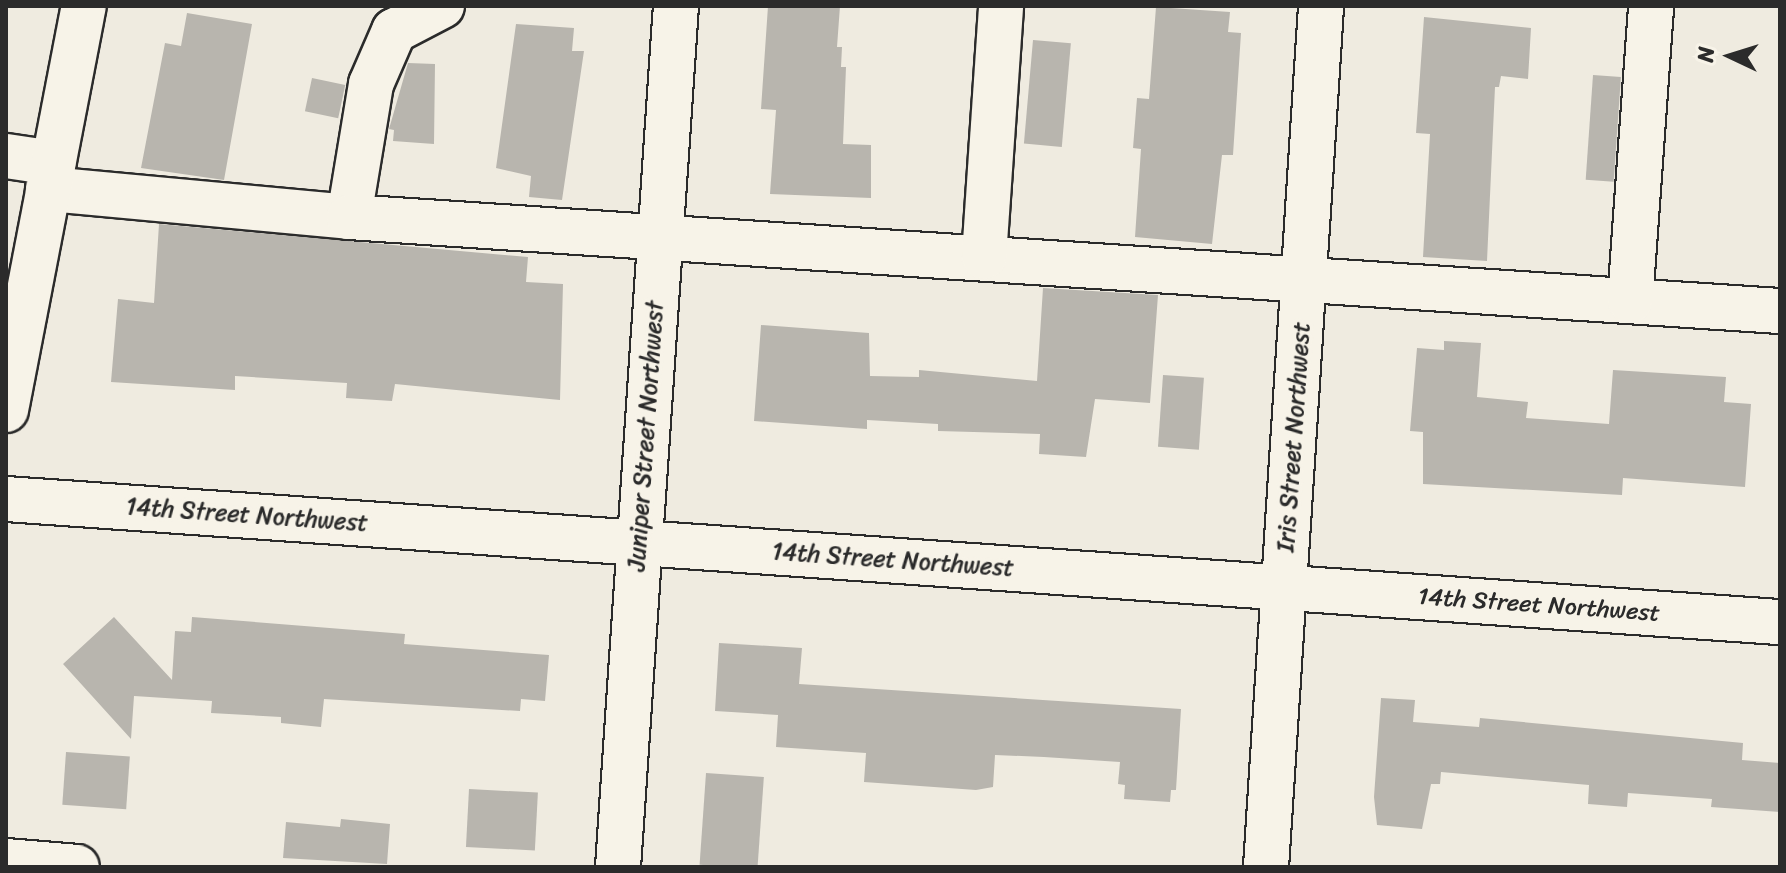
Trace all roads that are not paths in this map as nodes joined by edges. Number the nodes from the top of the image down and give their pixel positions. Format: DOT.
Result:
graph roads {
  1 [pos="84,6"];
  2 [pos="442,6"];
  3 [pos="676,6"];
  4 [pos="1001,6"];
  5 [pos="1321,6"];
  6 [pos="1651,6"];
  7 [pos="6,156"];
  8 [pos="50,176"];
  9 [pos="349,217"];
  10 [pos="660,235"];
  11 [pos="984,257"];
  12 [pos="1304,280"];
  13 [pos="1630,301"];
  14 [pos="1780,311"];
  15 [pos="6,410"];
  16 [pos="6,499"];
  17 [pos="639,542"];
  18 [pos="1285,587"];
  19 [pos="1780,622"];
  20 [pos="6,861"];
  21 [pos="77,867"];
  22 [pos="618,867"];
  23 [pos="1266,867"];
  1 -- 8 [label="street"];
  2 -- 9 [label="street"];
  3 -- 10 [label="street, Juniper Street Northwest"];
  4 -- 11 [label="street"];
  5 -- 12 [label="street, Iris Street Northwest"];
  6 -- 13 [label="street"];
  7 -- 8 [label="street"];
  8 -- 9 [label="street"];
  8 -- 15 [label="street"];
  9 -- 10 [label="street"];
  10 -- 11 [label="street"];
  10 -- 17 [label="street, Juniper Street Northwest"];
  11 -- 12 [label="street"];
  12 -- 13 [label="street"];
  12 -- 18 [label="street, Iris Street Northwest"];
  13 -- 14 [label="street"];
  16 -- 17 [label="street, 14th Street Northwest"];
  17 -- 18 [label="street, 14th Street Northwest"];
  17 -- 22 [label="street, Juniper Street Northwest"];
  18 -- 19 [label="street, 14th Street Northwest"];
  18 -- 23 [label="street, Iris Street Northwest"];
  20 -- 21 [label="street"];
}
